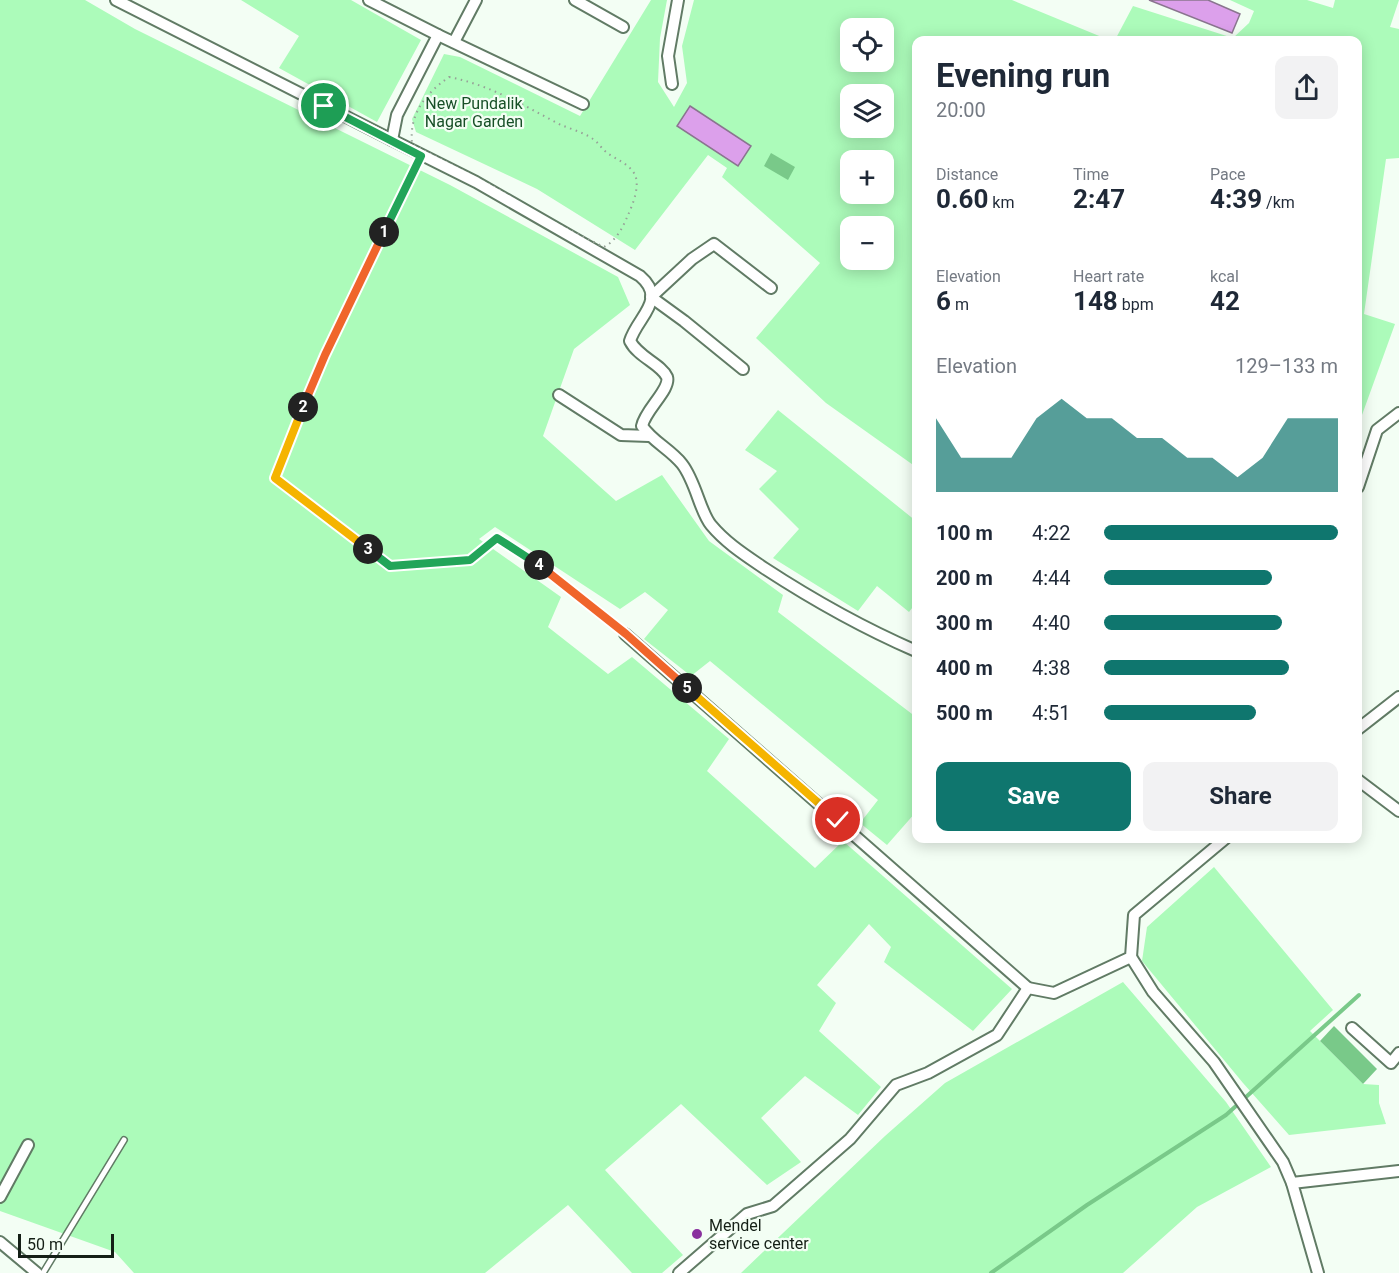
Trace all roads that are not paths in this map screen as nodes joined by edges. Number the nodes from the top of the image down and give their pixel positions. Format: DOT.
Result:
graph roads {
  1 [pos="116,0"];
  2 [pos="369,0"];
  3 [pos="476,0"];
  4 [pos="575,0"];
  5 [pos="678,0"];
  6 [pos="623,27"];
  7 [pos="438,35"];
  8 [pos="454,42"];
  9 [pos="672,84"];
  10 [pos="583,104"];
  11 [pos="392,140"];
  12 [pos="771,288"];
  13 [pos="651,297"];
  14 [pos="743,369"];
  15 [pos="559,395"];
  16 [pos="1399,413"];
  17 [pos="649,436"];
  18 [pos="1362,475"];
  19 [pos="626,634"];
  20 [pos="912,649"];
  21 [pos="1399,697"];
  22 [pos="1362,726"];
  23 [pos="1362,783"];
  24 [pos="1399,811"];
  25 [pos="1220,843"];
  26 [pos="1131,957"];
  27 [pos="1028,988"];
  28 [pos="1352,1028"];
  29 [pos="1399,1053"];
  30 [pos="123,1140"];
  31 [pos="28,1145"];
  32 [pos="1399,1171"];
  33 [pos="1292,1183"];
  34 [pos="0,1197"];
  35 [pos="0,1242"];
  36 [pos="37,1273"];
  37 [pos="43,1273"];
  38 [pos="679,1273"];
  39 [pos="1318,1273"];
  1 -- 11 [label="street"];
  2 -- 7 [label="street"];
  3 -- 8 [label="street"];
  4 -- 6 [label="street"];
  5 -- 9 [label="street"];
  7 -- 8 [label="street"];
  7 -- 11 [label="street"];
  8 -- 10 [label="street"];
  11 -- 13 [label="street"];
  12 -- 13 [label="street"];
  13 -- 14 [label="street"];
  13 -- 17 [label="street"];
  15 -- 17 [label="street"];
  16 -- 18 [label="street"];
  17 -- 20 [label="street"];
  19 -- 27 [label="street"];
  21 -- 22 [label="street"];
  23 -- 24 [label="street"];
  25 -- 26 [label="street"];
  26 -- 27 [label="street"];
  26 -- 33 [label="street"];
  27 -- 38 [label="street"];
  28 -- 29 [label="street"];
  30 -- 37 [label="lane"];
  31 -- 34 [label="street"];
  32 -- 33 [label="street"];
  33 -- 39 [label="street"];
  35 -- 36 [label="street"];
}
